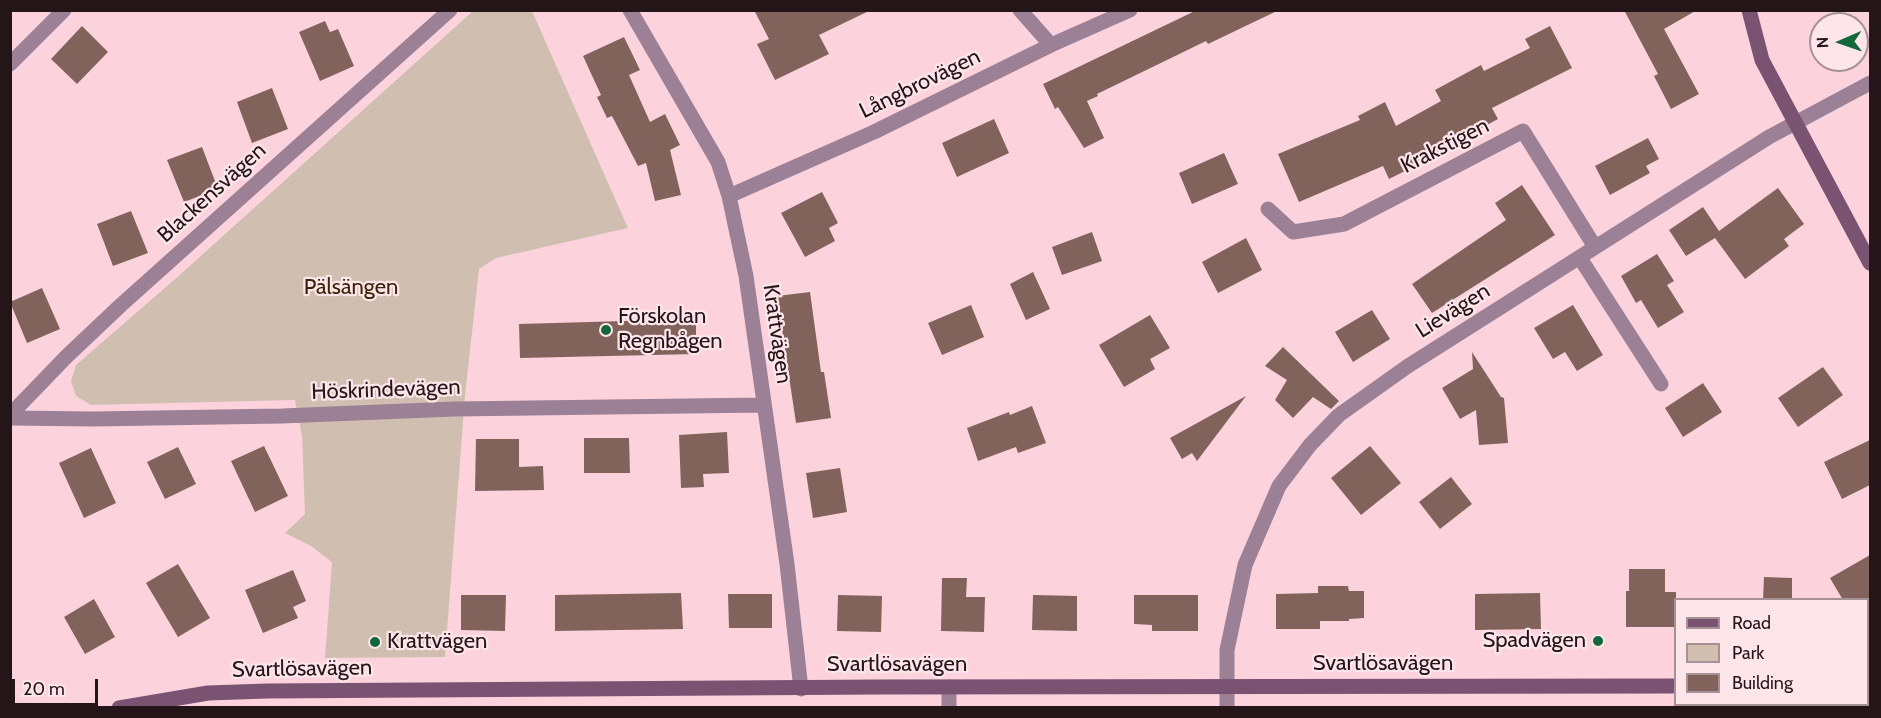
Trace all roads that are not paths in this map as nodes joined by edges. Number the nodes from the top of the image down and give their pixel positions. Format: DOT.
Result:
graph roads {
  1 [pos="64,10"];
  2 [pos="450,10"];
  3 [pos="630,10"];
  4 [pos="1020,10"];
  5 [pos="1130,10"];
  6 [pos="1749,10"];
  7 [pos="1051,45"];
  8 [pos="10,64"];
  9 [pos="1870,83"];
  10 [pos="1795,123"];
  11 [pos="729,196"];
  12 [pos="1268,209"];
  13 [pos="1595,247"];
  14 [pos="1580,258"];
  15 [pos="1870,263"];
  16 [pos="1661,384"];
  17 [pos="764,405"];
  18 [pos="10,416"];
  19 [pos="1674,686"];
  20 [pos="949,687"];
  21 [pos="1227,687"];
  22 [pos="801,689"];
  23 [pos="119,708"];
  24 [pos="949,708"];
  25 [pos="1227,708"];
  1 -- 8 [label="street"];
  2 -- 18 [label="street, Blackensvägen"];
  3 -- 11 [label="street, Krattvägen"];
  4 -- 7 [label="street"];
  5 -- 7 [label="street, Långbrovägen"];
  6 -- 10 [label="street"];
  7 -- 11 [label="street, Långbrovägen"];
  9 -- 10 [label="street, Lievägen"];
  10 -- 13 [label="street, Lievägen"];
  10 -- 15 [label="street"];
  11 -- 17 [label="street, Krattvägen"];
  12 -- 13 [label="street, Krakstigen"];
  13 -- 14 [label="street, Lievägen"];
  14 -- 16 [label="street"];
  14 -- 21 [label="street, Lievägen"];
  17 -- 18 [label="street, Höskrindevägen"];
  17 -- 22 [label="street, Krattvägen"];
  19 -- 21 [label="street, Svartlösavägen"];
  20 -- 21 [label="street, Svartlösavägen"];
  20 -- 22 [label="street, Svartlösavägen"];
  20 -- 24 [label="street"];
  21 -- 25 [label="street, Lievägen"];
  22 -- 23 [label="street, Svartlösavägen"];
}
